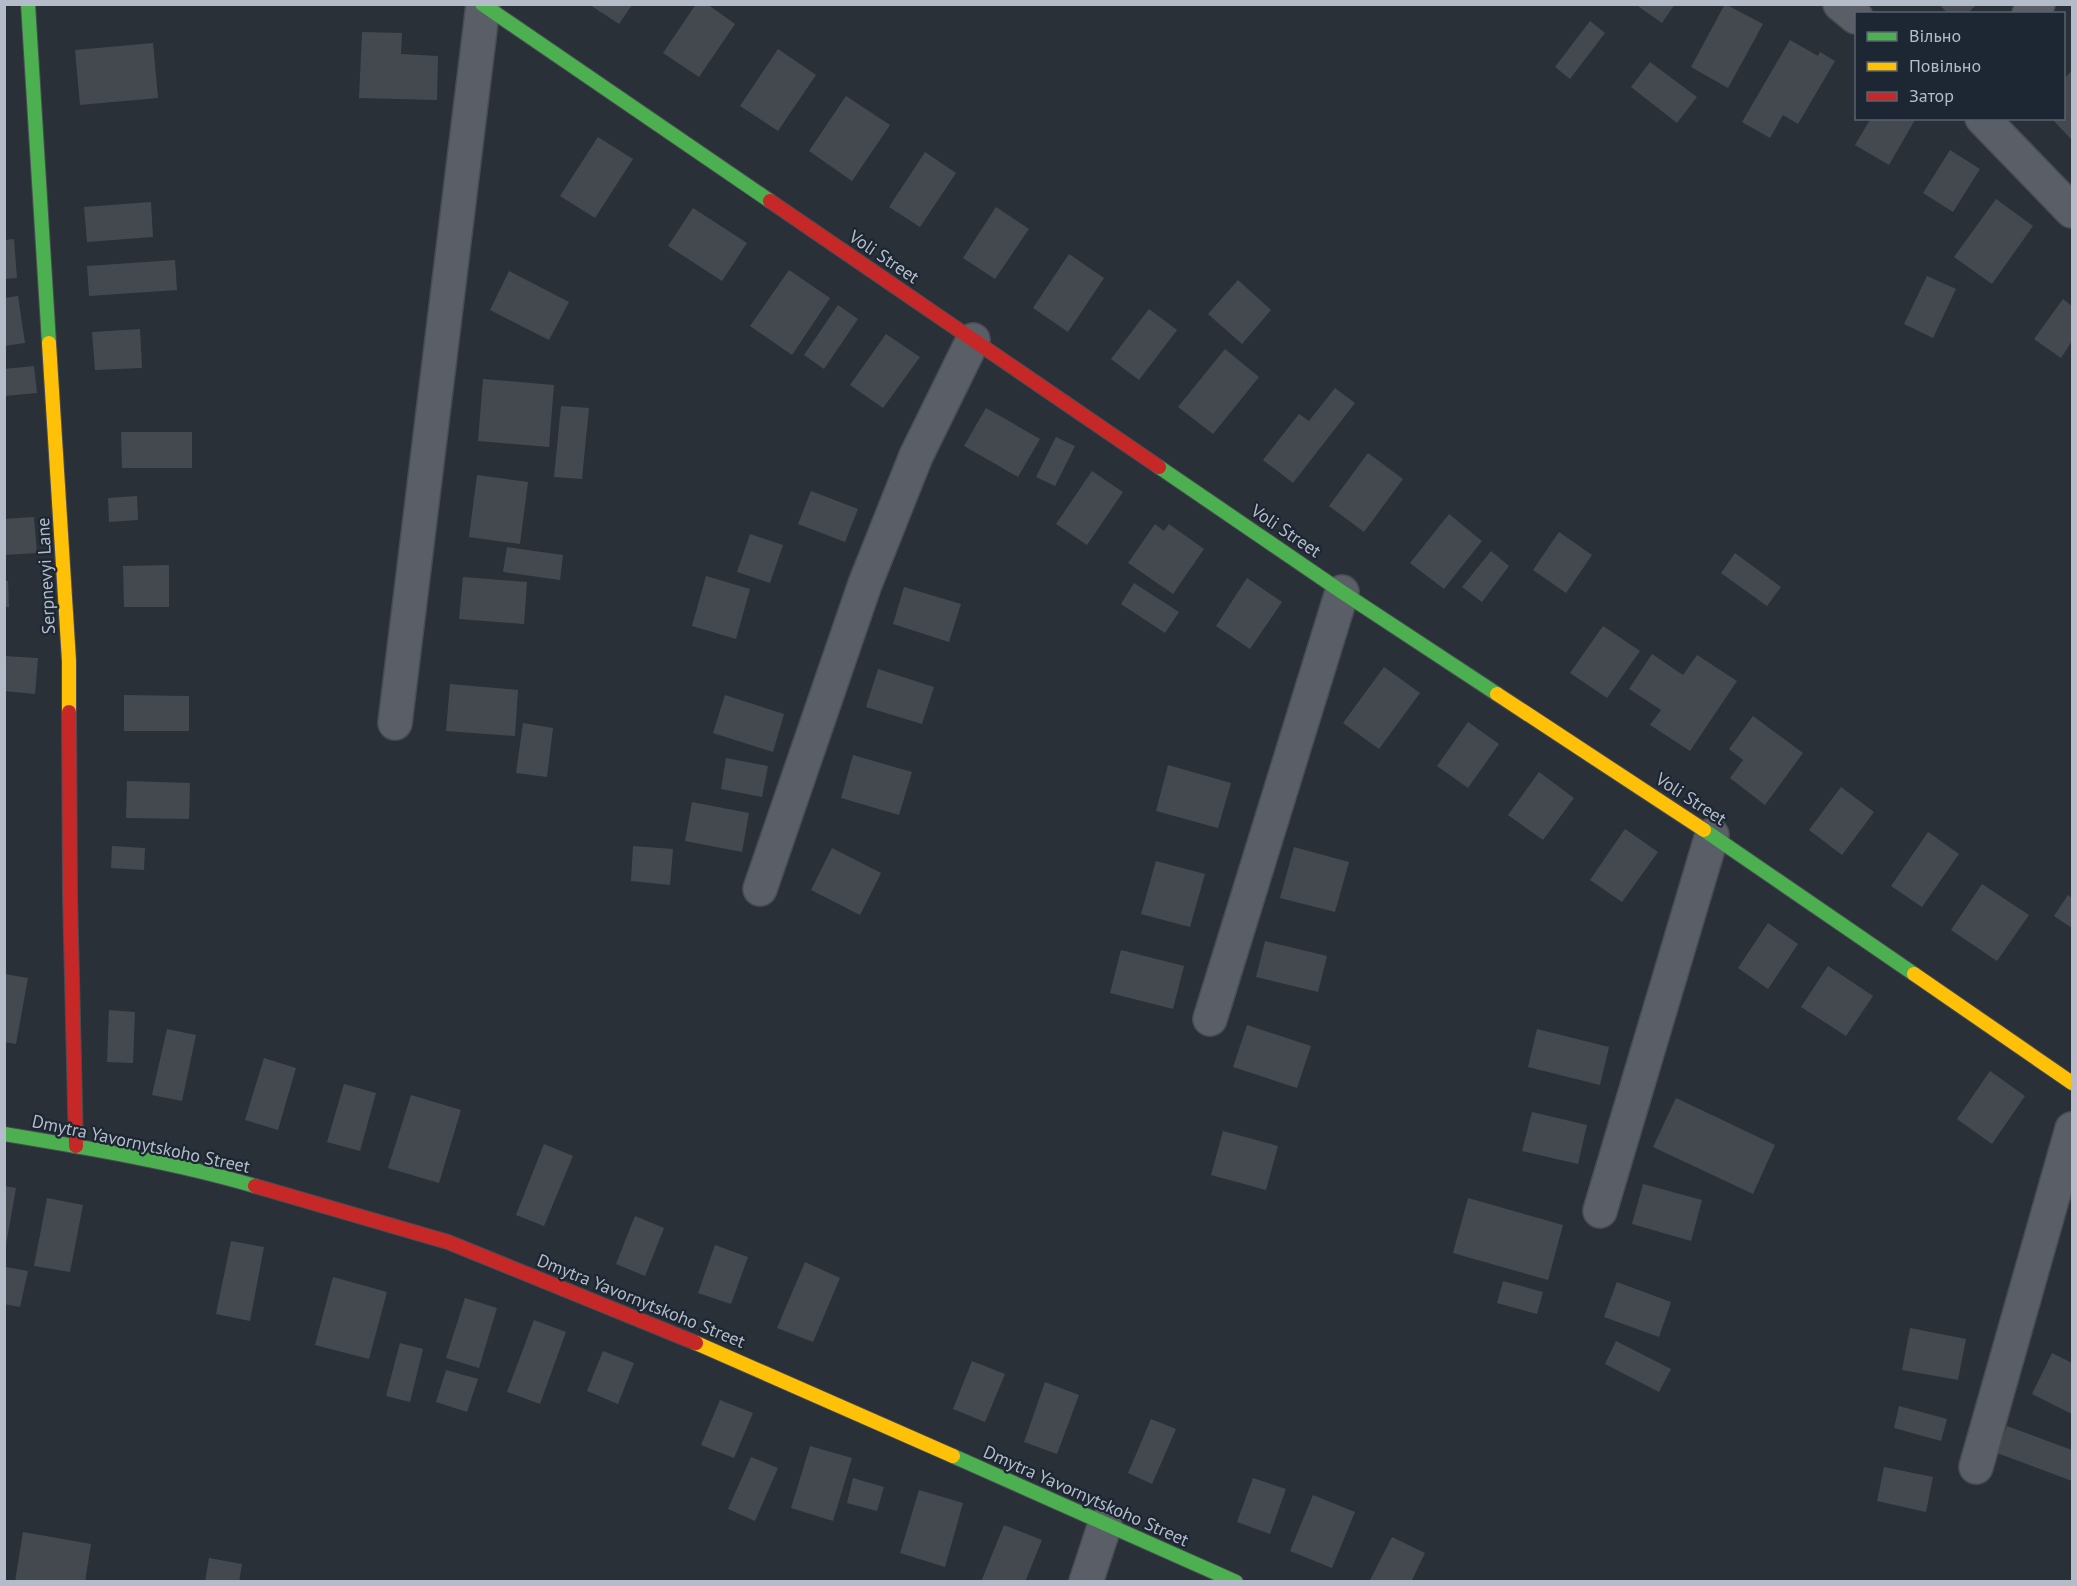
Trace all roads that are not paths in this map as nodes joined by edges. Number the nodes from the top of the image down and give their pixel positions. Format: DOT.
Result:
graph roads {
  1 [pos="28,4"];
  2 [pos="1840,4"];
  3 [pos="482,5"];
  4 [pos="1855,15"];
  5 [pos="1984,120"];
  6 [pos="2073,211"];
  7 [pos="973,340"];
  8 [pos="1342,592"];
  9 [pos="395,723"];
  10 [pos="1712,835"];
  11 [pos="760,889"];
  12 [pos="1210,1019"];
  13 [pos="2073,1083"];
  14 [pos="2073,1129"];
  15 [pos="4,1134"];
  16 [pos="76,1146"];
  17 [pos="1600,1210"];
  18 [pos="1976,1467"];
  19 [pos="1105,1524"];
  20 [pos="1086,1581"];
  21 [pos="1236,1581"];
  1 -- 16 [label="street, Serpnevyi Lane"];
  2 -- 4 [label="street"];
  3 -- 7 [label="street, Voli Street"];
  3 -- 9 [label="street"];
  5 -- 6 [label="street"];
  7 -- 8 [label="street, Voli Street"];
  7 -- 11 [label="street"];
  8 -- 10 [label="street, Voli Street"];
  8 -- 12 [label="street"];
  10 -- 13 [label="street, Voli Street"];
  10 -- 17 [label="street"];
  14 -- 18 [label="street"];
  15 -- 16 [label="street, Dmytra Yavornytskoho Street"];
  16 -- 19 [label="street, Dmytra Yavornytskoho Street"];
  19 -- 20 [label="street"];
  19 -- 21 [label="street, Dmytra Yavornytskoho Street"];
}
